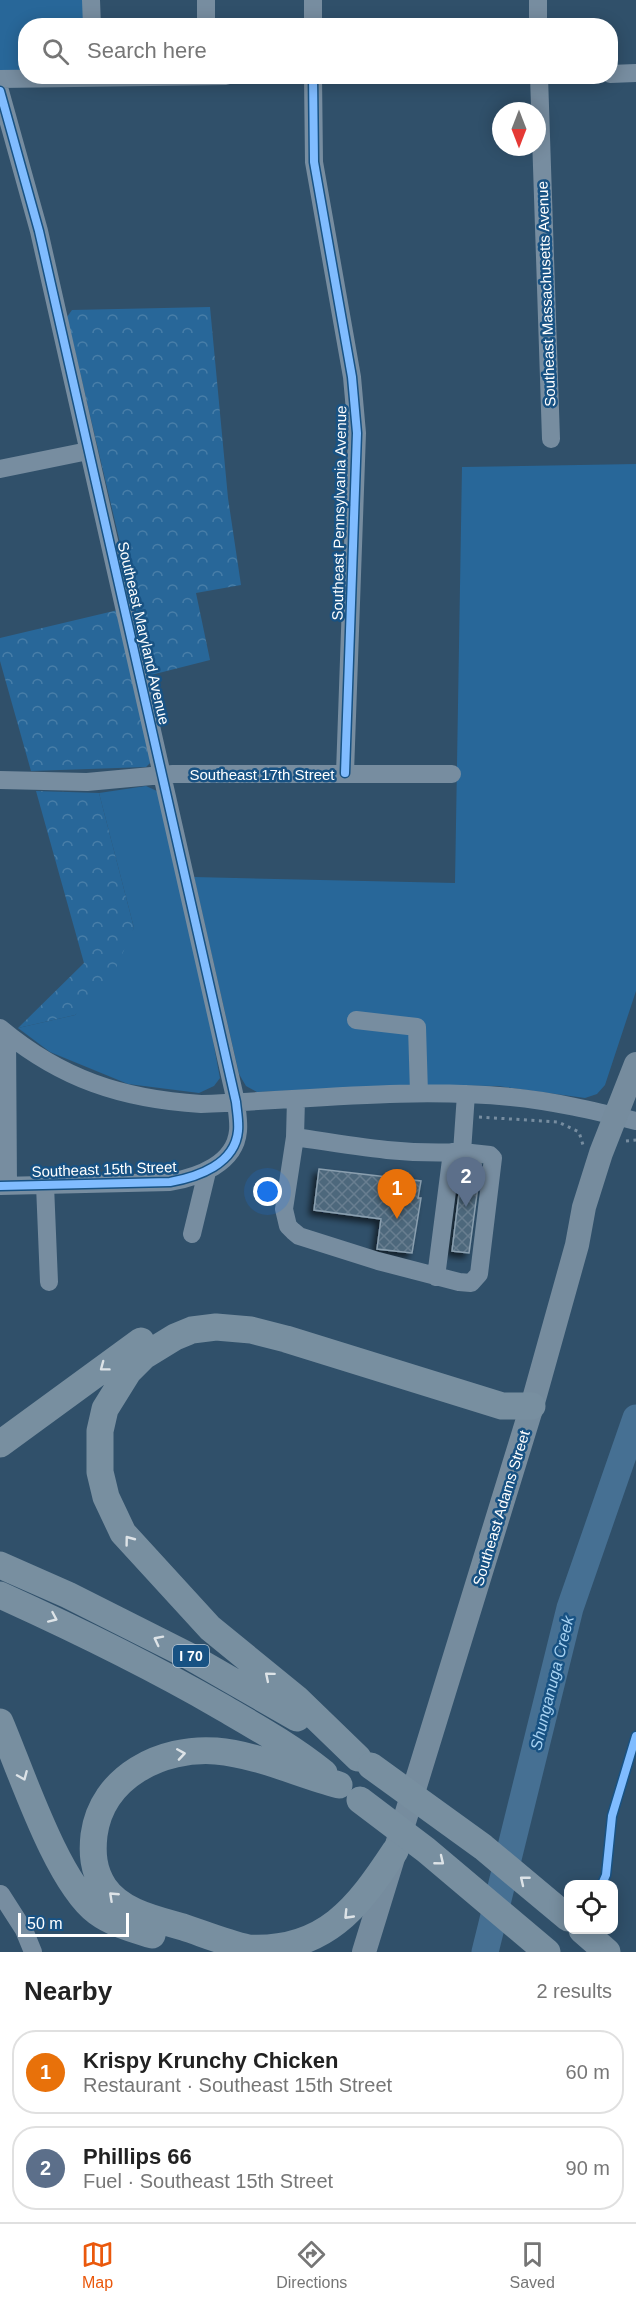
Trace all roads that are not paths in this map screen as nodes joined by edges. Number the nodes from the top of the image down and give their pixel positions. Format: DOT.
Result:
graph roads {
  1 [pos="91,0"];
  2 [pos="206,0"];
  3 [pos="313,0"];
  4 [pos="538,0"];
  5 [pos="92,18"];
  6 [pos="206,18"];
  7 [pos="313,18"];
  8 [pos="538,18"];
  9 [pos="636,73"];
  10 [pos="618,74"];
  11 [pos="0,79"];
  12 [pos="18,79"];
  13 [pos="313,84"];
  14 [pos="539,84"];
  15 [pos="0,91"];
  16 [pos="551,439"];
  17 [pos="88,451"];
  18 [pos="0,469"];
  19 [pos="345,773"];
  20 [pos="452,774"];
  21 [pos="163,775"];
  22 [pos="0,780"];
  23 [pos="356,1020"];
  24 [pos="4,1031"];
  25 [pos="636,1064"];
  26 [pos="419,1093"];
  27 [pos="466,1094"];
  28 [pos="296,1099"];
  29 [pos="236,1102"];
  30 [pos="626,1119"];
  31 [pos="295,1137"];
  32 [pos="457,1152"];
  33 [pos="207,1172"];
  34 [pos="45,1185"];
  35 [pos="4,1186"];
  36 [pos="192,1234"];
  37 [pos="436,1277"];
  38 [pos="49,1282"];
  39 [pos="532,1406"];
  40 [pos="0,1444"];
  41 [pos="0,1565"];
  42 [pos="0,1595"];
  43 [pos="0,1722"];
  44 [pos="365,1762"];
  45 [pos="349,1793"];
  46 [pos="395,1851"];
  47 [pos="1,1894"];
  48 [pos="564,1915"];
  49 [pos="587,1934"];
  50 [pos="255,1950"];
  51 [pos="33,1952"];
  52 [pos="205,1952"];
  53 [pos="364,1952"];
  54 [pos="547,1952"];
  55 [pos="606,1952"];
  1 -- 5 [label="street"];
  2 -- 6 [label="street"];
  3 -- 7 [label="street"];
  4 -- 8 [label="street"];
  9 -- 10 [label="street"];
  11 -- 12 [label="street"];
  13 -- 19 [label="street, Southeast Pennsylvania Avenue"];
  14 -- 16 [label="street, Southeast Massachusetts Avenue"];
  15 -- 17 [label="street, Southeast Maryland Avenue"];
  17 -- 18 [label="street"];
  17 -- 21 [label="street, Southeast Maryland Avenue"];
  19 -- 20 [label="street, Southeast 17th Street"];
  19 -- 21 [label="street, Southeast 17th Street"];
  21 -- 22 [label="street, Southeast 17th Street"];
  21 -- 29 [label="street, Southeast Maryland Avenue"];
  23 -- 26 [label="street"];
  24 -- 29 [label="street"];
  24 -- 35 [label="street"];
  25 -- 30 [label="main road, Southeast Adams Street"];
  26 -- 27 [label="street"];
  26 -- 28 [label="street"];
  27 -- 30 [label="street"];
  27 -- 32 [label="street"];
  28 -- 29 [label="street"];
  28 -- 31 [label="street"];
  29 -- 33 [label="street, Southeast Maryland Avenue"];
  30 -- 39 [label="main road, Southeast Adams Street"];
  31 -- 32 [label="street"];
  31 -- 37 [label="street"];
  32 -- 37 [label="street"];
  32 -- 37 [label="street"];
  33 -- 34 [label="street, Southeast 15th Street"];
  33 -- 36 [label="street"];
  34 -- 35 [label="street, Southeast 15th Street"];
  34 -- 38 [label="street"];
  39 -- 40 [label="highway, one-way"];
  44 -- 39 [label="highway, one-way"];
  39 -- 46 [label="main road, Southeast Adams Street"];
  44 -- 41 [label="highway, I 70, one-way"];
  42 -- 45 [label="highway, I 70, one-way"];
  43 -- 52 [label="highway, one-way"];
  48 -- 44 [label="highway, I 70, one-way, bridge"];
  50 -- 45 [label="highway, one-way"];
  45 -- 54 [label="highway, I 70, one-way, bridge"];
  46 -- 50 [label="highway, one-way"];
  46 -- 53 [label="main road, Southeast Adams Street"];
  47 -- 51 [label="street"];
  49 -- 55 [label="highway"];
}
